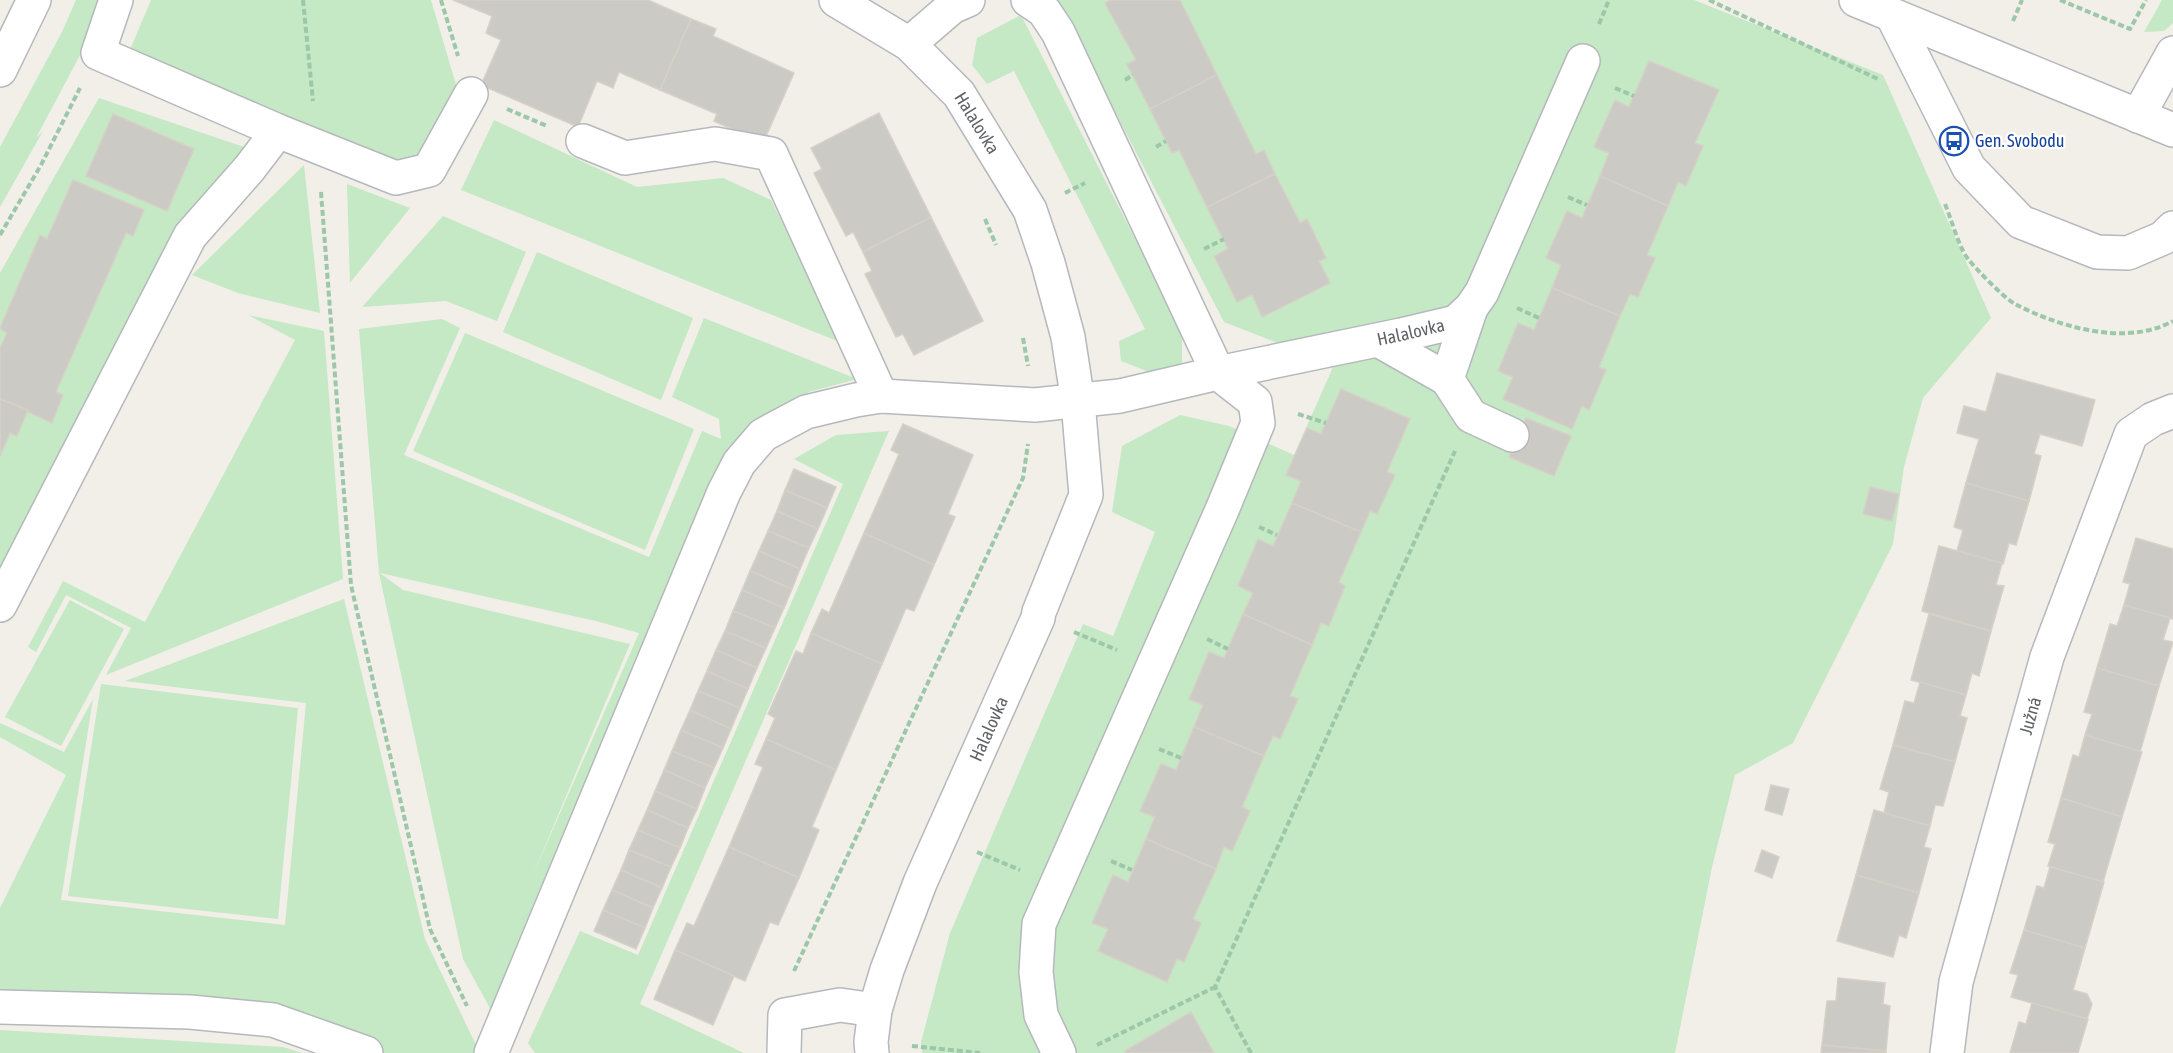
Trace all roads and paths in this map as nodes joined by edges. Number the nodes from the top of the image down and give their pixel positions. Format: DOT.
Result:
graph roads {
  1 [pos="34,0"];
  2 [pos="116,0"];
  3 [pos="303,0"];
  4 [pos="836,0"];
  5 [pos="968,0"];
  6 [pos="1028,0"];
  7 [pos="1609,0"];
  8 [pos="1856,0"];
  9 [pos="2060,0"];
  10 [pos="2146,0"];
  11 [pos="1892,15"];
  12 [pos="1599,25"];
  13 [pos="909,44"];
  14 [pos="98,53"];
  15 [pos="2173,53"];
  16 [pos="1583,61"];
  17 [pos="0,70"];
  18 [pos="471,94"];
  19 [pos="2138,116"];
  20 [pos="2173,130"];
  21 [pos="278,131"];
  22 [pos="584,141"];
  23 [pos="317,147"];
  24 [pos="984,218"];
  25 [pos="2173,228"];
  26 [pos="0,235"];
  27 [pos="998,250"];
  28 [pos="1471,309"];
  29 [pos="1023,337"];
  30 [pos="1378,340"];
  31 [pos="1218,373"];
  32 [pos="1447,379"];
  33 [pos="881,396"];
  34 [pos="1078,402"];
  35 [pos="1035,405"];
  36 [pos="2173,411"];
  37 [pos="1471,416"];
  38 [pos="1512,435"];
  39 [pos="0,605"];
  40 [pos="1038,618"];
  41 [pos="1154,664"];
  42 [pos="941,837"];
  43 [pos="1056,885"];
  44 [pos="1215,987"];
  45 [pos="0,1008"];
  46 [pos="785,1015"];
  47 [pos="873,1035"];
  48 [pos="493,1046"];
  49 [pos="1075,1050"];
  50 [pos="366,1053"];
  51 [pos="784,1053"];
  52 [pos="980,1053"];
  53 [pos="1251,1053"];
  54 [pos="1947,1053"];
  1 -- 17 [label="street"];
  2 -- 14 [label="street"];
  3 -- 23 [label="path"];
  4 -- 13 [label="street, Halalovka"];
  5 -- 13 [label="street"];
  6 -- 31 [label="street"];
  7 -- 12 [label="path"];
  8 -- 11 [label="street"];
  9 -- 10 [label="path"];
  11 -- 19 [label="street"];
  11 -- 25 [label="street"];
  13 -- 34 [label="street, Halalovka"];
  14 -- 21 [label="street"];
  14 -- 26 [label="path"];
  15 -- 19 [label="street"];
  16 -- 28 [label="street, Halalovka"];
  18 -- 23 [label="street"];
  19 -- 20 [label="street"];
  21 -- 23 [label="street"];
  21 -- 39 [label="street"];
  22 -- 33 [label="street"];
  23 -- 48 [label="path"];
  24 -- 27 [label="path"];
  28 -- 30 [label="street, Halalovka"];
  28 -- 32 [label="street"];
  29 -- 35 [label="path"];
  30 -- 31 [label="street, Halalovka"];
  30 -- 32 [label="street"];
  31 -- 34 [label="street, Halalovka"];
  31 -- 41 [label="street"];
  32 -- 37 [label="street"];
  33 -- 35 [label="street"];
  33 -- 48 [label="street"];
  34 -- 35 [label="street"];
  34 -- 40 [label="street, Halalovka"];
  35 -- 46 [label="path"];
  36 -- 54 [label="street, Južná"];
  37 -- 38 [label="street"];
  37 -- 44 [label="path"];
  40 -- 41 [label="path"];
  40 -- 42 [label="street, Halalovka"];
  41 -- 43 [label="street"];
  42 -- 43 [label="path"];
  42 -- 47 [label="street, Halalovka"];
  43 -- 49 [label="street"];
  44 -- 49 [label="path"];
  44 -- 53 [label="path"];
  45 -- 50 [label="street"];
  46 -- 47 [label="street"];
  46 -- 51 [label="street"];
  47 -- 52 [label="path"];
}
